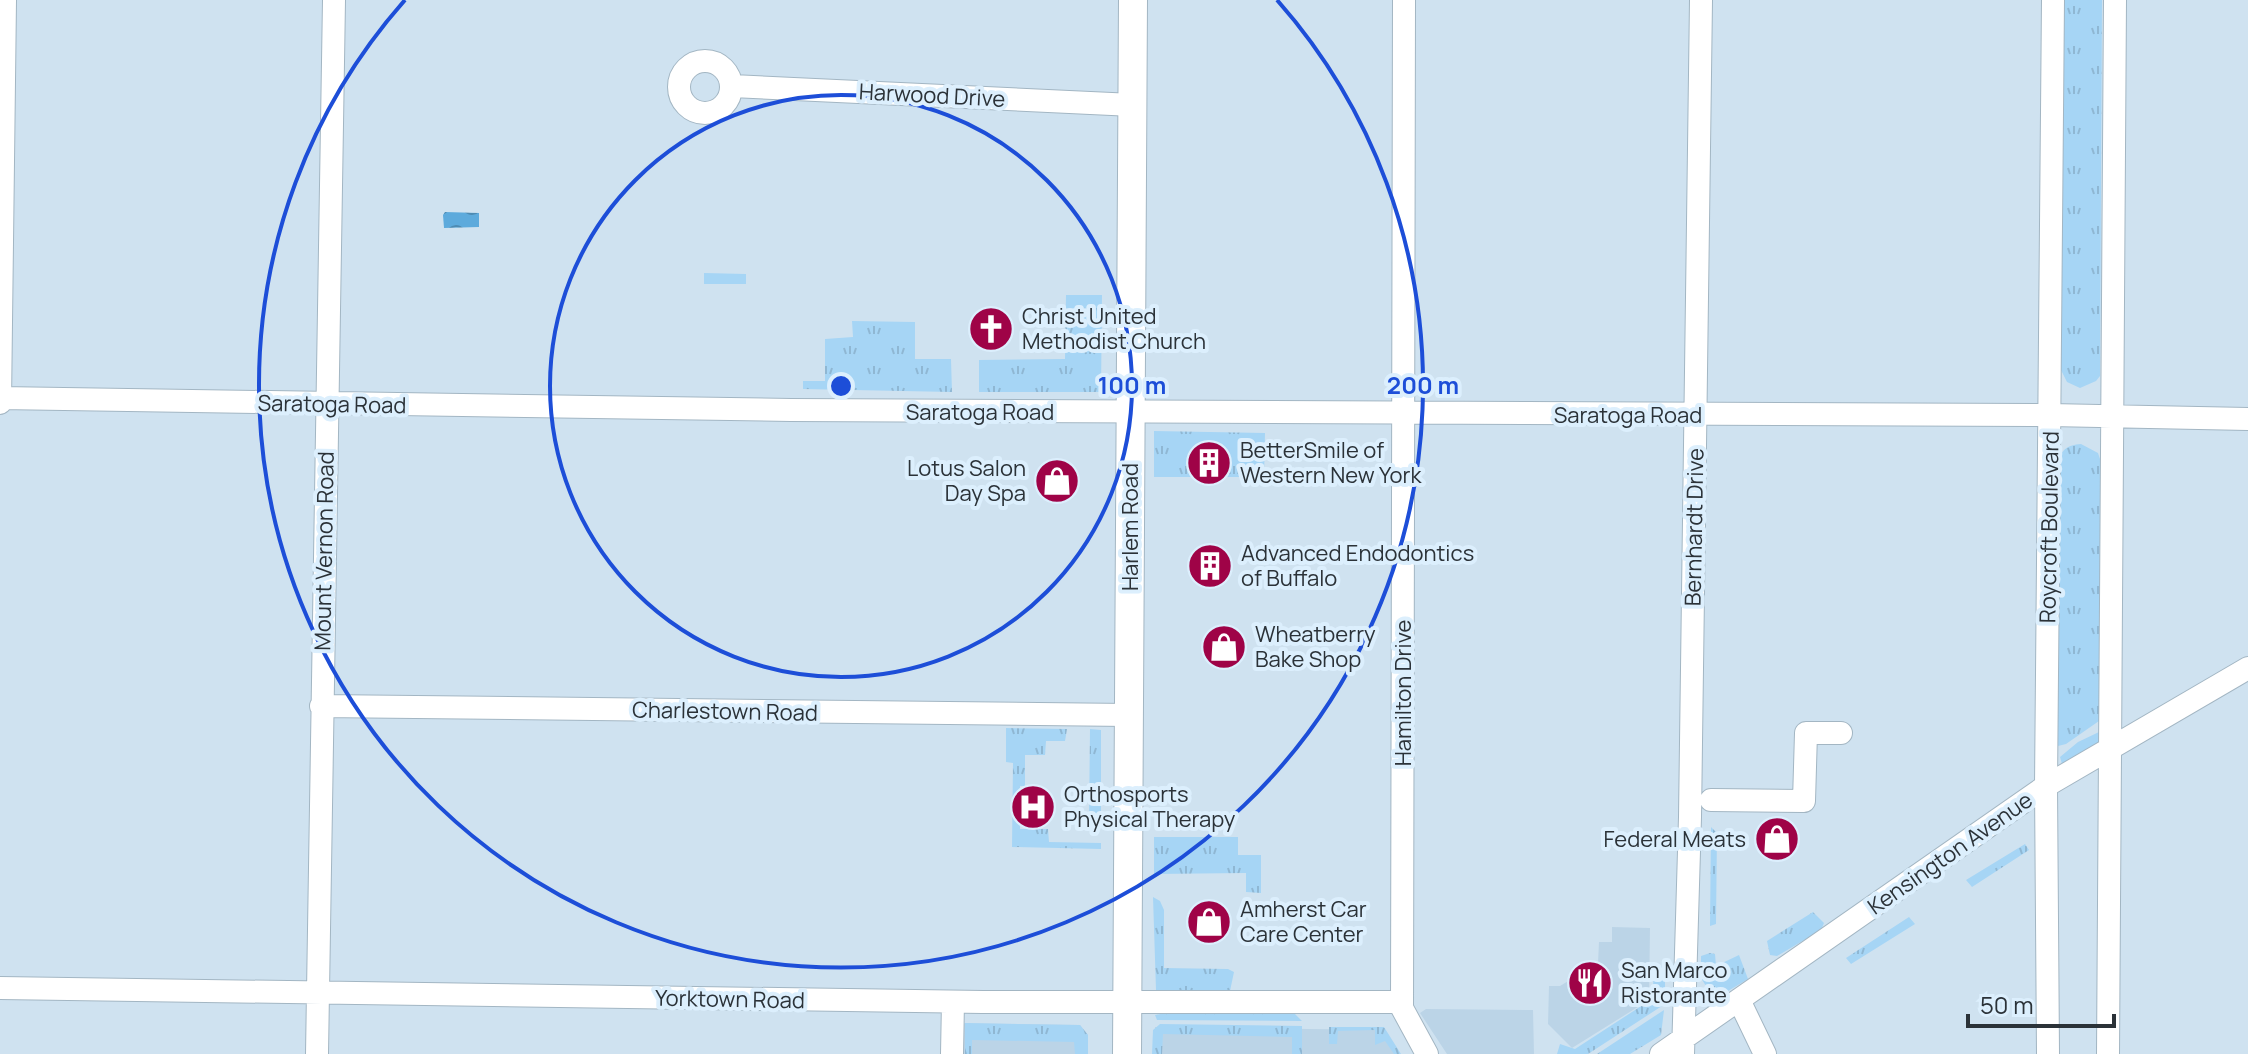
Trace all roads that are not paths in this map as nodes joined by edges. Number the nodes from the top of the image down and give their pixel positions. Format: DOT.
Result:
graph roads {
  1 [pos="5,0"];
  2 [pos="334,0"];
  3 [pos="1133,0"];
  4 [pos="1404,0"];
  5 [pos="1701,0"];
  6 [pos="2053,0"];
  7 [pos="2115,0"];
  8 [pos="732,86"];
  9 [pos="1133,105"];
  10 [pos="0,400"];
  11 [pos="327,404"];
  12 [pos="1131,413"];
  13 [pos="1403,413"];
  14 [pos="1696,415"];
  15 [pos="2050,415"];
  16 [pos="2114,417"];
  17 [pos="2248,419"];
  18 [pos="2248,668"];
  19 [pos="321,706"];
  20 [pos="1129,715"];
  21 [pos="1841,733"];
  22 [pos="2112,748"];
  23 [pos="2046,786"];
  24 [pos="1711,800"];
  25 [pos="0,988"];
  26 [pos="317,993"];
  27 [pos="1739,1000"];
  28 [pos="953,1002"];
  29 [pos="1402,1002"];
  30 [pos="1128,1003"];
  31 [pos="1683,1047"];
  32 [pos="317,1054"];
  33 [pos="952,1054"];
  34 [pos="1127,1054"];
  35 [pos="1427,1054"];
  36 [pos="1661,1054"];
  37 [pos="1765,1054"];
  38 [pos="2048,1054"];
  39 [pos="2108,1054"];
  1 -- 10 [label="street"];
  2 -- 11 [label="street, Mount Vernon Road"];
  3 -- 9 [label="main road, Harlem Road"];
  4 -- 13 [label="street, Hamilton Drive"];
  5 -- 14 [label="street, Bernhardt Drive"];
  6 -- 15 [label="street, Roycroft Boulevard"];
  7 -- 16 [label="street"];
  8 -- 9 [label="street, Harwood Drive"];
  9 -- 12 [label="main road, Harlem Road"];
  10 -- 11 [label="street, Saratoga Road"];
  11 -- 12 [label="street, Saratoga Road"];
  11 -- 19 [label="street, Mount Vernon Road"];
  12 -- 13 [label="street, Saratoga Road"];
  12 -- 20 [label="main road, Harlem Road"];
  13 -- 14 [label="street, Saratoga Road"];
  13 -- 29 [label="street, Hamilton Drive"];
  14 -- 15 [label="street, Saratoga Road"];
  14 -- 31 [label="street, Bernhardt Drive"];
  15 -- 16 [label="street, Saratoga Road"];
  15 -- 23 [label="street, Roycroft Boulevard"];
  16 -- 17 [label="street, Saratoga Road"];
  16 -- 22 [label="street"];
  18 -- 22 [label="street, Kensington Avenue"];
  19 -- 20 [label="street, Charlestown Road"];
  19 -- 26 [label="street, Mount Vernon Road"];
  20 -- 30 [label="main road, Harlem Road"];
  21 -- 24 [label="street"];
  22 -- 23 [label="street, Kensington Avenue"];
  22 -- 39 [label="street"];
  23 -- 27 [label="street, Kensington Avenue"];
  23 -- 38 [label="street, Roycroft Boulevard"];
  25 -- 26 [label="street, Yorktown Road"];
  26 -- 28 [label="street, Yorktown Road"];
  26 -- 32 [label="street, Mount Vernon Road"];
  27 -- 31 [label="street, Kensington Avenue"];
  27 -- 37 [label="street"];
  28 -- 30 [label="street, Yorktown Road"];
  28 -- 33 [label="street"];
  29 -- 30 [label="street, Yorktown Road"];
  29 -- 35 [label="street"];
  30 -- 34 [label="main road, Harlem Road"];
  31 -- 36 [label="street, Kensington Avenue"];
}
